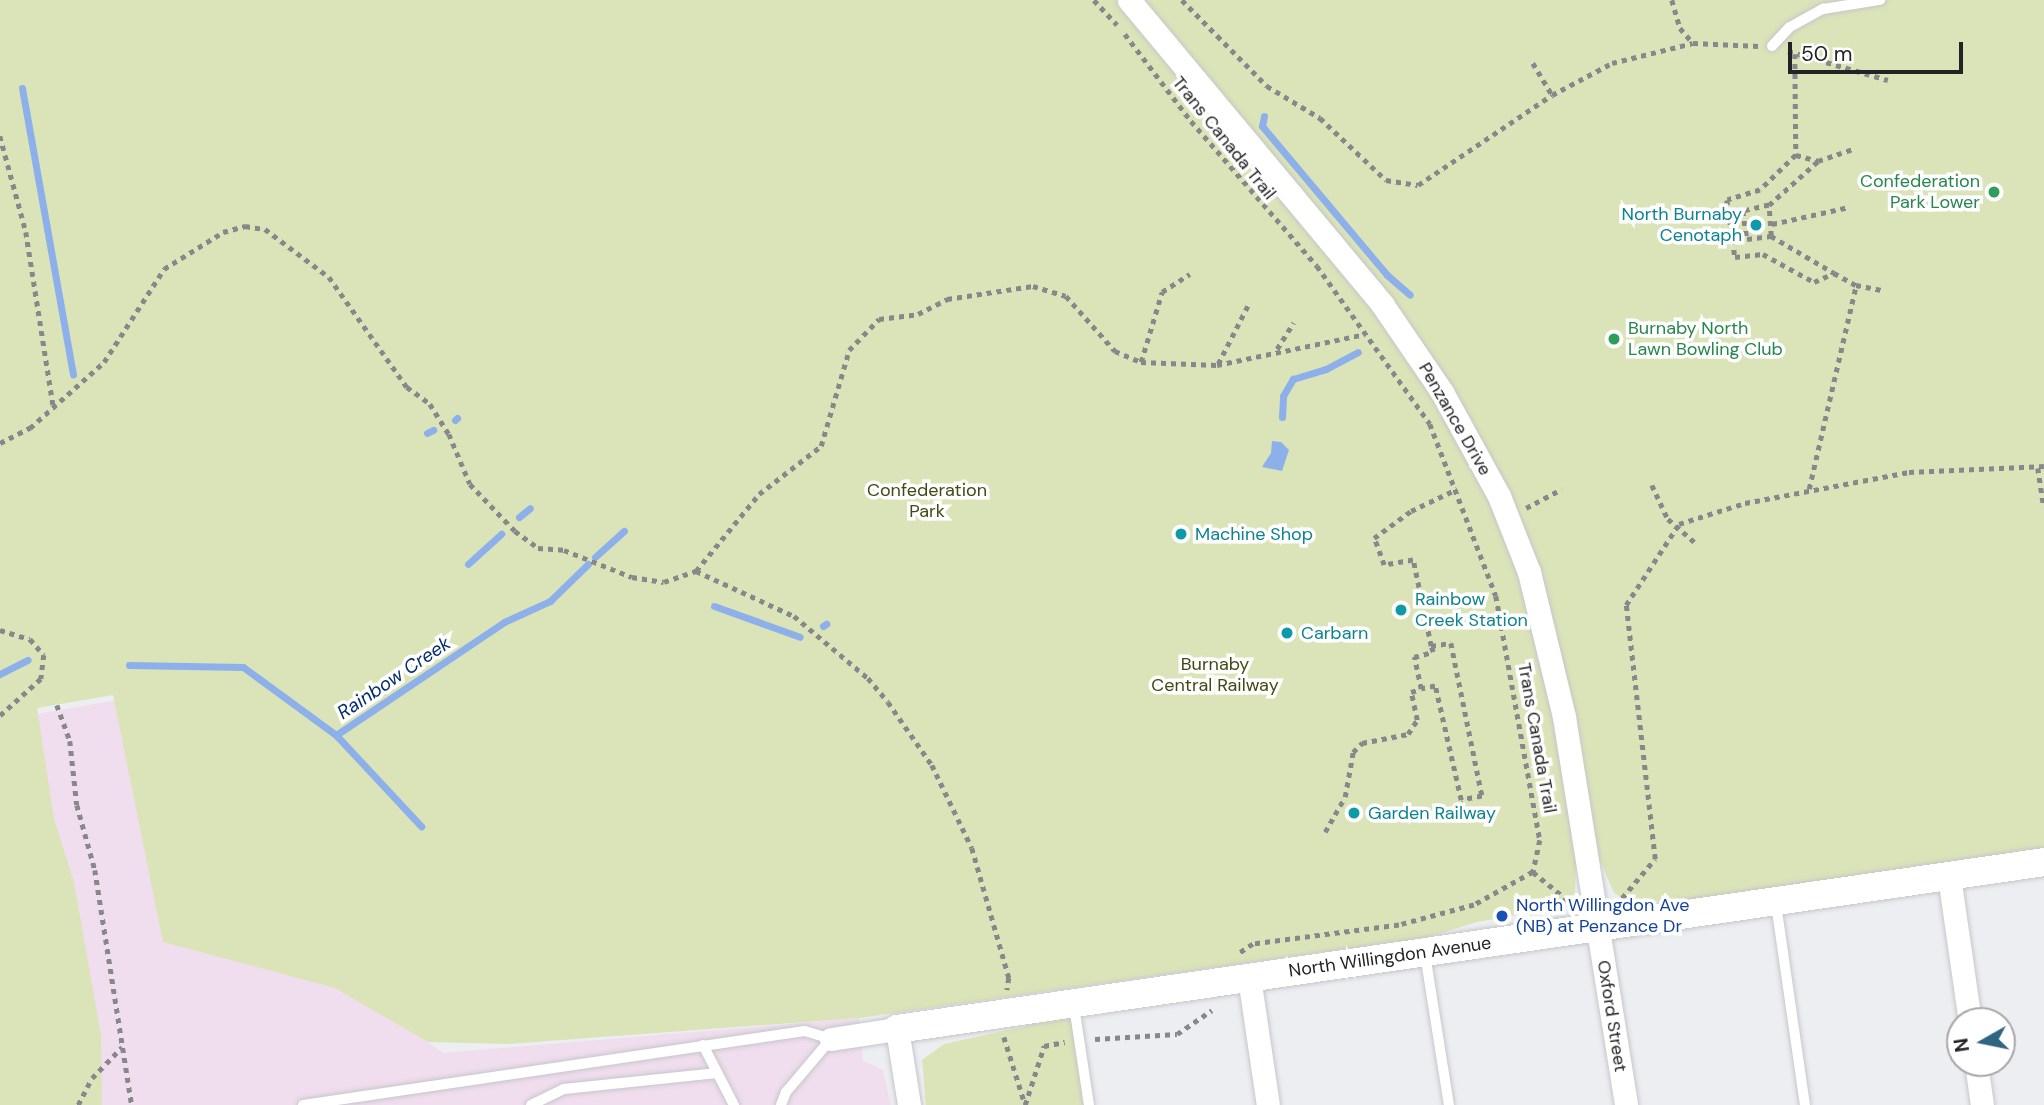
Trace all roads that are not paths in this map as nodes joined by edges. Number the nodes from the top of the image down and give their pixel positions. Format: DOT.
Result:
graph roads {
  1 [pos="1129,0"];
  2 [pos="1880,0"];
  3 [pos="1772,46"];
  4 [pos="2044,862"];
  5 [pos="1949,876"];
  6 [pos="1775,901"];
  7 [pos="1599,927"];
  8 [pos="1424,951"];
  9 [pos="1241,968"];
  10 [pos="1074,1003"];
  11 [pos="1968,1007"];
  12 [pos="897,1028"];
  13 [pos="831,1038"];
  14 [pos="703,1045"];
  15 [pos="717,1073"];
  16 [pos="1978,1077"];
  17 [pos="303,1105"];
  18 [pos="531,1105"];
  19 [pos="734,1105"];
  20 [pos="781,1105"];
  21 [pos="909,1105"];
  22 [pos="1089,1105"];
  23 [pos="1268,1105"];
  24 [pos="1449,1105"];
  25 [pos="1626,1105"];
  26 [pos="1805,1105"];
  27 [pos="1982,1105"];
  1 -- 7 [label="street, Penzance Drive"];
  2 -- 3 [label="lane"];
  4 -- 5 [label="street, North Willingdon Avenue"];
  5 -- 6 [label="street, North Willingdon Avenue"];
  5 -- 11 [label="street"];
  6 -- 7 [label="street, North Willingdon Avenue"];
  6 -- 26 [label="lane"];
  7 -- 8 [label="street, North Willingdon Avenue"];
  7 -- 25 [label="street, Oxford Street"];
  8 -- 9 [label="street, North Willingdon Avenue"];
  8 -- 24 [label="lane"];
  9 -- 10 [label="street, North Willingdon Avenue"];
  9 -- 23 [label="street"];
  10 -- 12 [label="street, North Willingdon Avenue"];
  10 -- 22 [label="lane"];
  12 -- 13 [label="street, North Willingdon Avenue"];
  12 -- 21 [label="street"];
  13 -- 14 [label="lane"];
  13 -- 20 [label="lane"];
  14 -- 15 [label="lane"];
  14 -- 17 [label="lane"];
  15 -- 18 [label="lane"];
  15 -- 19 [label="lane"];
  16 -- 27 [label="street"];
}
